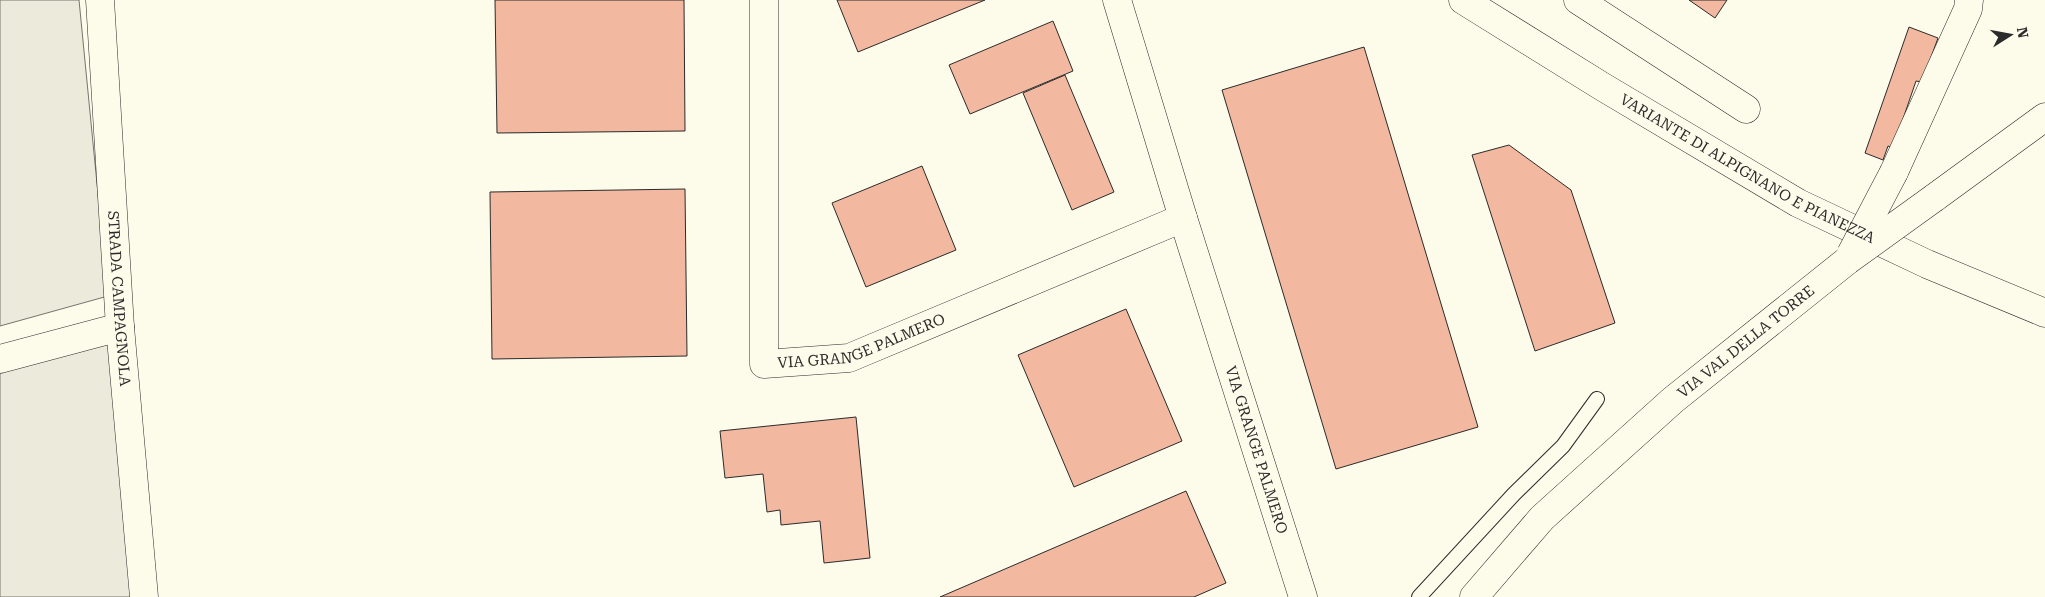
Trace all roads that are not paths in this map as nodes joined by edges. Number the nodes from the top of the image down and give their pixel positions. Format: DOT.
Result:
graph roads {
  1 [pos="100,0"];
  2 [pos="764,0"];
  3 [pos="1117,0"];
  4 [pos="1463,0"];
  5 [pos="1578,0"];
  6 [pos="1969,0"];
  7 [pos="1746,109"];
  8 [pos="2045,117"];
  9 [pos="1183,218"];
  10 [pos="1848,260"];
  11 [pos="2045,313"];
  12 [pos="120,327"];
  13 [pos="0,359"];
  14 [pos="1597,399"];
  15 [pos="144,597"];
  16 [pos="1303,597"];
  17 [pos="1420,597"];
  18 [pos="1474,597"];
  1 -- 12 [label="street, STRADA CAMPAGNOLA"];
  2 -- 9 [label="street, VIA GRANGE PALMERO"];
  3 -- 9 [label="street, VIA GRANGE PALMERO"];
  4 -- 11 [label="street, VARIANTE DI ALPIGNANO E PIANEZZA"];
  5 -- 7 [label="street"];
  6 -- 10 [label="street, bridge"];
  8 -- 10 [label="street, VIA VAL DELLA TORRE, bridge"];
  9 -- 16 [label="street, VIA GRANGE PALMERO"];
  10 -- 18 [label="street, VIA VAL DELLA TORRE"];
  12 -- 13 [label="street"];
  12 -- 15 [label="street, STRADA CAMPAGNOLA"];
  14 -- 17 [label="lane"];
}
